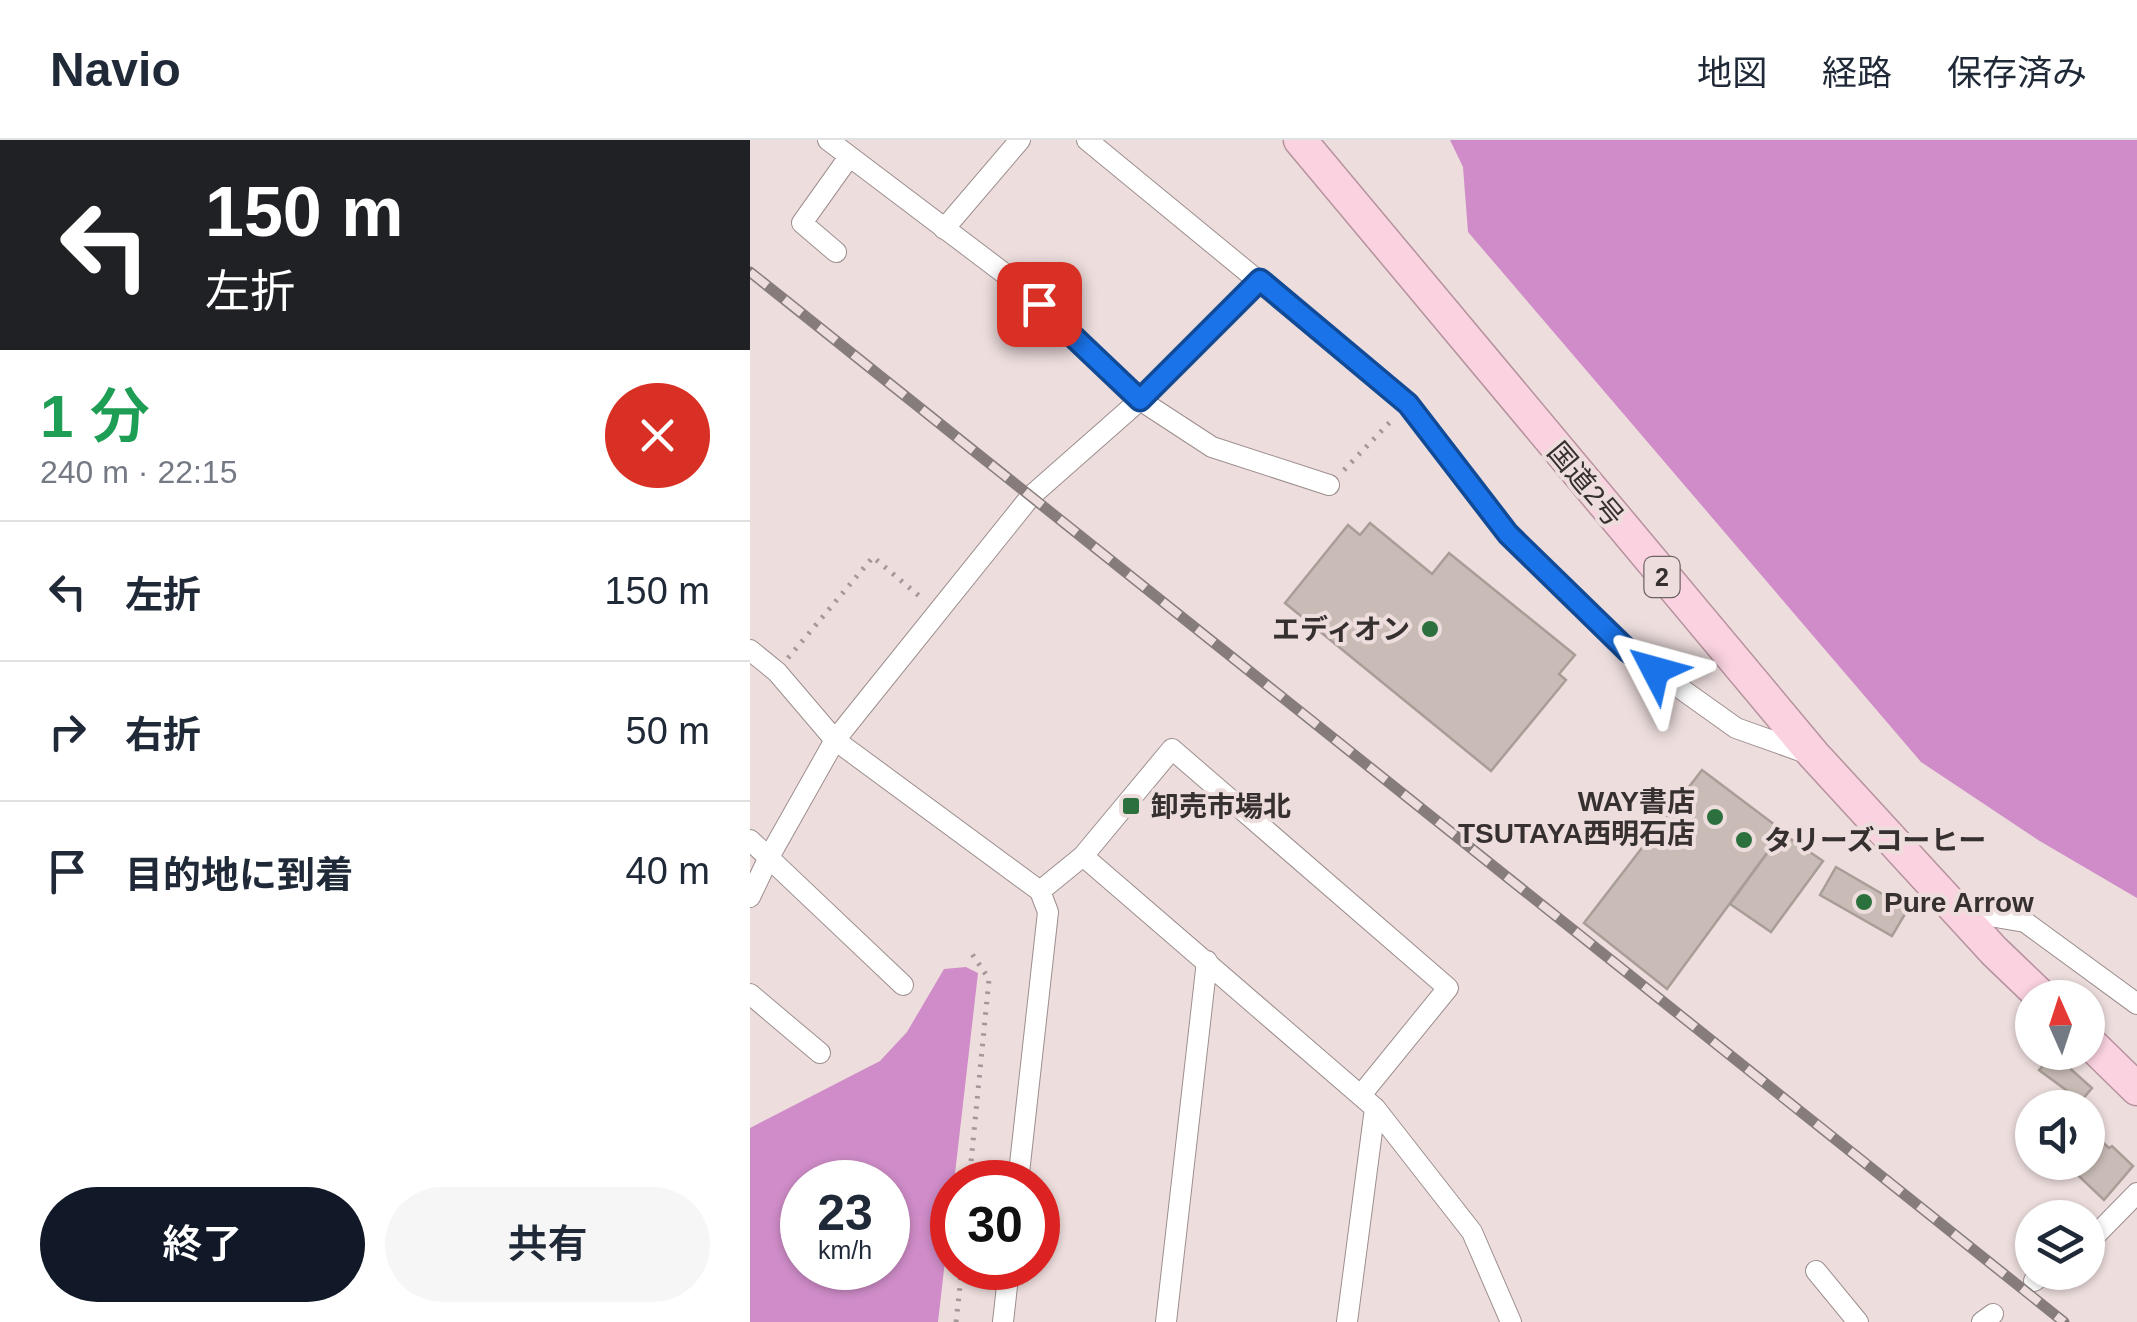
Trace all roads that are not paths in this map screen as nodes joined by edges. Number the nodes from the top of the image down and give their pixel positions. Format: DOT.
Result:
graph roads {
  1 [pos="828,140"];
  2 [pos="1020,140"];
  3 [pos="1086,140"];
  4 [pos="1300,140"];
  5 [pos="848,157"];
  6 [pos="944,228"];
  7 [pos="836,252"];
  8 [pos="1260,280"];
  9 [pos="1140,400"];
  10 [pos="1329,485"];
  11 [pos="750,650"];
  12 [pos="835,740"];
  13 [pos="1814,755"];
  14 [pos="750,840"];
  15 [pos="1083,856"];
  16 [pos="769,857"];
  17 [pos="1040,891"];
  18 [pos="750,897"];
  19 [pos="1960,911"];
  20 [pos="1207,961"];
  21 [pos="2024,980"];
  22 [pos="903,985"];
  23 [pos="750,994"];
  24 [pos="2137,1004"];
  25 [pos="820,1053"];
  26 [pos="2105,1058"];
  27 [pos="2137,1089"];
  28 [pos="1368,1102"];
  29 [pos="1020,1160"];
  30 [pos="2137,1193"];
  31 [pos="2105,1226"];
  32 [pos="1816,1271"];
  33 [pos="1007,1290"];
  34 [pos="1003,1322"];
  35 [pos="1166,1322"];
  36 [pos="1347,1322"];
  37 [pos="1511,1322"];
  38 [pos="1858,1322"];
  1 -- 5 [label="street"];
  2 -- 6 [label="street"];
  3 -- 8 [label="street"];
  4 -- 13 [label="highway, 国道2号 / 2"];
  5 -- 6 [label="street"];
  5 -- 7 [label="street"];
  6 -- 9 [label="street"];
  8 -- 9 [label="street"];
  8 -- 13 [label="street"];
  9 -- 10 [label="street"];
  9 -- 12 [label="street"];
  11 -- 12 [label="street"];
  12 -- 16 [label="street"];
  12 -- 17 [label="street"];
  13 -- 19 [label="highway, 国道2号 / 2"];
  14 -- 16 [label="street"];
  15 -- 17 [label="street"];
  15 -- 20 [label="street"];
  15 -- 28 [label="street"];
  16 -- 18 [label="street"];
  16 -- 22 [label="street"];
  17 -- 29 [label="street"];
  19 -- 21 [label="highway, 国道2号 / 2"];
  19 -- 24 [label="street"];
  20 -- 28 [label="street"];
  20 -- 35 [label="street"];
  23 -- 25 [label="street"];
  26 -- 27 [label="highway"];
  28 -- 36 [label="street"];
  28 -- 37 [label="street"];
  30 -- 31 [label="street"];
  32 -- 38 [label="street"];
  33 -- 34 [label="street"];
}
